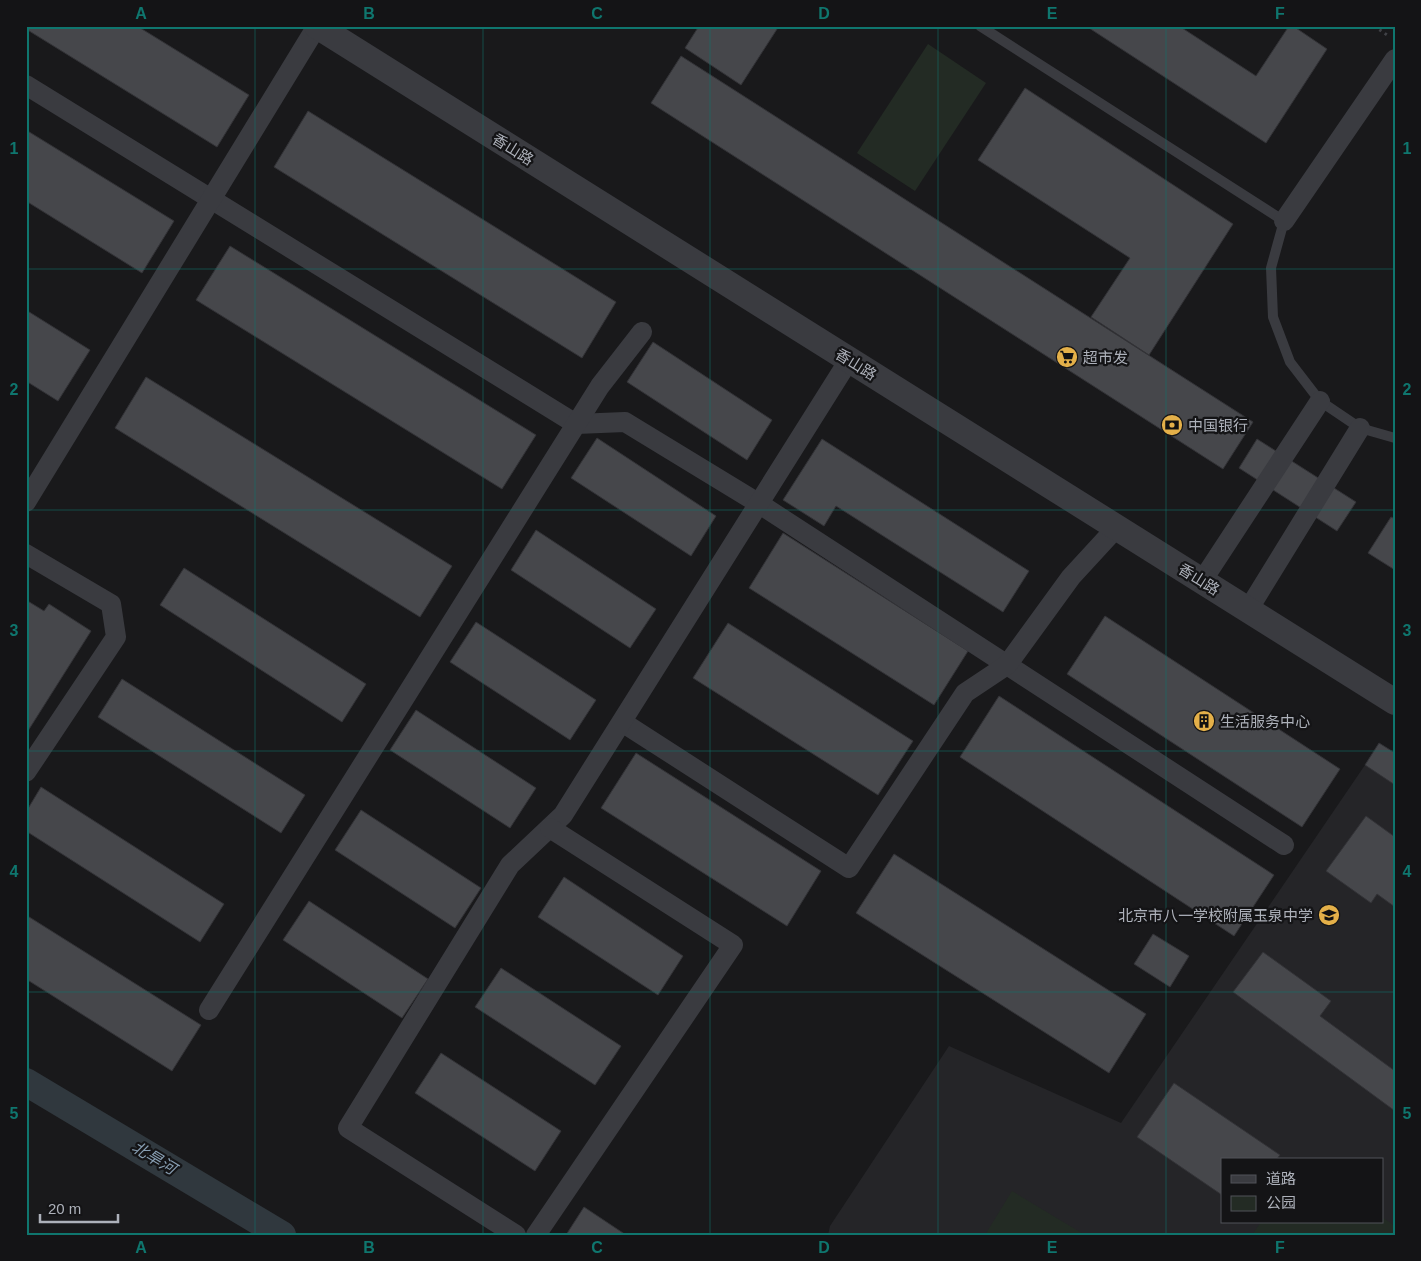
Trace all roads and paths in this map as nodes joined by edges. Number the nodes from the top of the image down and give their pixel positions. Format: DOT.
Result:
graph roads {
  1 [pos="317,26"];
  2 [pos="980,26"];
  3 [pos="1374,26"];
  4 [pos="1395,40"];
  5 [pos="1395,60"];
  6 [pos="26,85"];
  7 [pos="211,199"];
  8 [pos="1284,222"];
  9 [pos="642,332"];
  10 [pos="849,360"];
  11 [pos="1320,401"];
  12 [pos="576,424"];
  13 [pos="1360,428"];
  14 [pos="1395,438"];
  15 [pos="26,502"];
  16 [pos="758,503"];
  17 [pos="1117,527"];
  18 [pos="26,554"];
  19 [pos="1202,581"];
  20 [pos="1248,610"];
  21 [pos="1007,665"];
  22 [pos="1395,702"];
  23 [pos="622,722"];
  24 [pos="26,772"];
  25 [pos="550,828"];
  26 [pos="1284,845"];
  27 [pos="209,1010"];
  28 [pos="516,1235"];
  29 [pos="536,1235"];
  1 -- 7 [label="street"];
  1 -- 10 [label="street, 香山路"];
  2 -- 8 [label="lane"];
  3 -- 4 [label="path"];
  5 -- 8 [label="street"];
  6 -- 7 [label="street"];
  7 -- 12 [label="street"];
  7 -- 15 [label="street"];
  8 -- 11 [label="lane"];
  9 -- 12 [label="street"];
  10 -- 16 [label="street"];
  10 -- 17 [label="street, 香山路"];
  11 -- 13 [label="lane"];
  11 -- 19 [label="street"];
  12 -- 16 [label="street"];
  12 -- 27 [label="street"];
  13 -- 14 [label="lane"];
  13 -- 20 [label="street"];
  16 -- 21 [label="street"];
  16 -- 23 [label="street"];
  17 -- 19 [label="street, 香山路"];
  17 -- 21 [label="street"];
  18 -- 24 [label="street"];
  19 -- 20 [label="street, 香山路"];
  20 -- 22 [label="street, 香山路"];
  21 -- 23 [label="street"];
  21 -- 26 [label="street"];
  23 -- 25 [label="street"];
  25 -- 28 [label="street"];
  25 -- 29 [label="street"];
}
